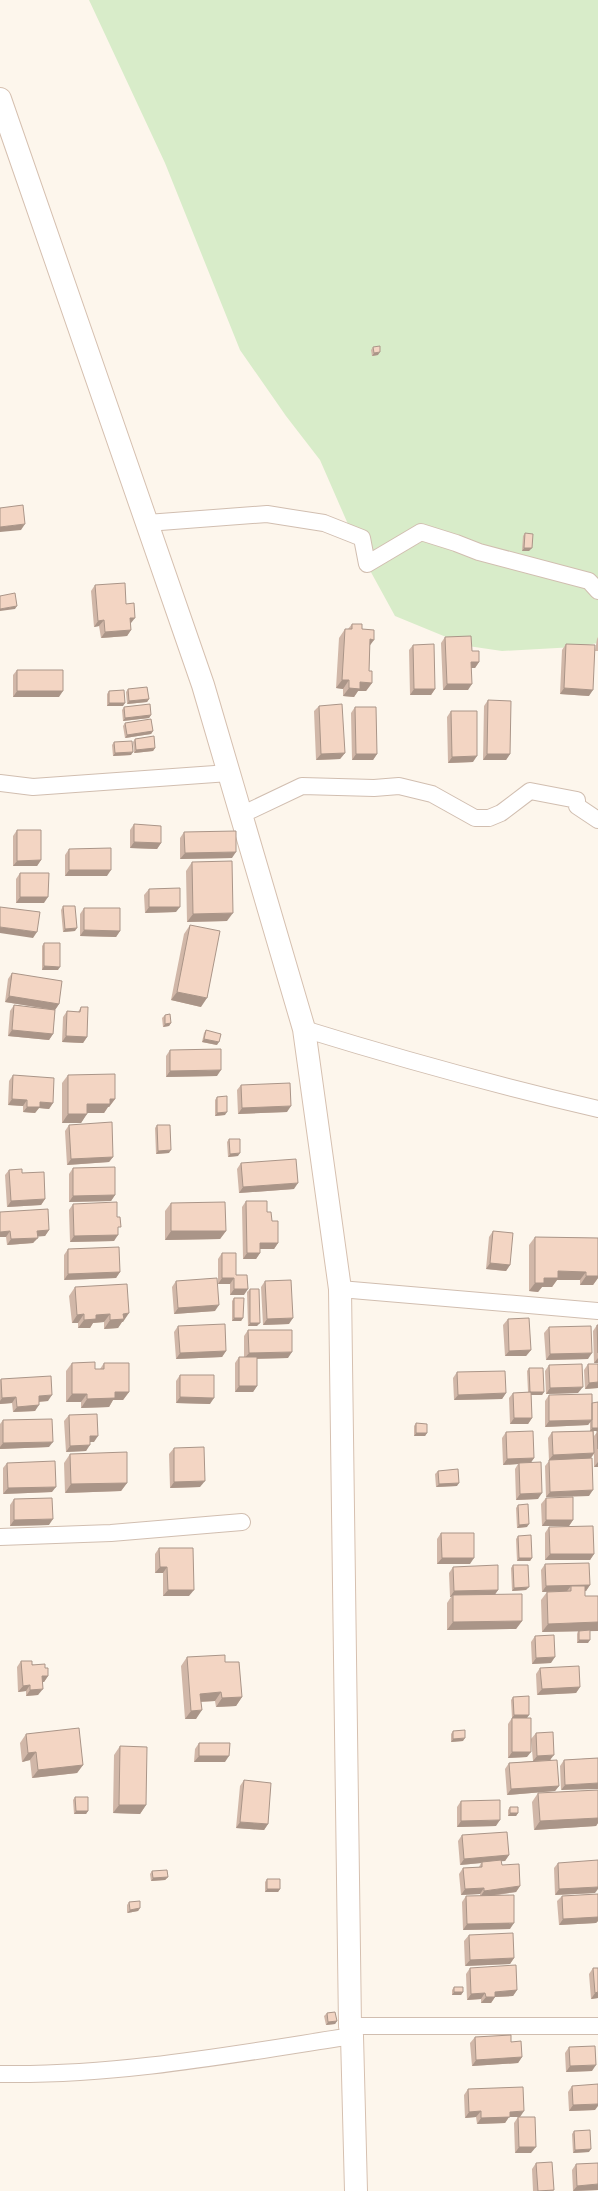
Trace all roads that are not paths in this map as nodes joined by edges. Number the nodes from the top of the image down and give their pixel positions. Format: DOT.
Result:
graph roads {
  1 [pos="0,99"];
  2 [pos="147,523"];
  3 [pos="598,591"];
  4 [pos="229,773"];
  5 [pos="0,783"];
  6 [pos="241,815"];
  7 [pos="598,820"];
  8 [pos="304,1028"];
  9 [pos="598,1109"];
  10 [pos="340,1289"];
  11 [pos="598,1311"];
  12 [pos="242,1522"];
  13 [pos="0,1537"];
  14 [pos="598,2026"];
  15 [pos="351,2031"];
  16 [pos="0,2074"];
  17 [pos="356,2191"];
  1 -- 2 [label="street"];
  2 -- 3 [label="street"];
  2 -- 4 [label="street"];
  4 -- 5 [label="street"];
  4 -- 6 [label="street"];
  6 -- 7 [label="street"];
  6 -- 8 [label="street"];
  8 -- 9 [label="street"];
  8 -- 10 [label="street"];
  10 -- 11 [label="street"];
  10 -- 15 [label="street"];
  12 -- 13 [label="street"];
  14 -- 15 [label="street"];
  15 -- 16 [label="street"];
  15 -- 17 [label="street"];
}
